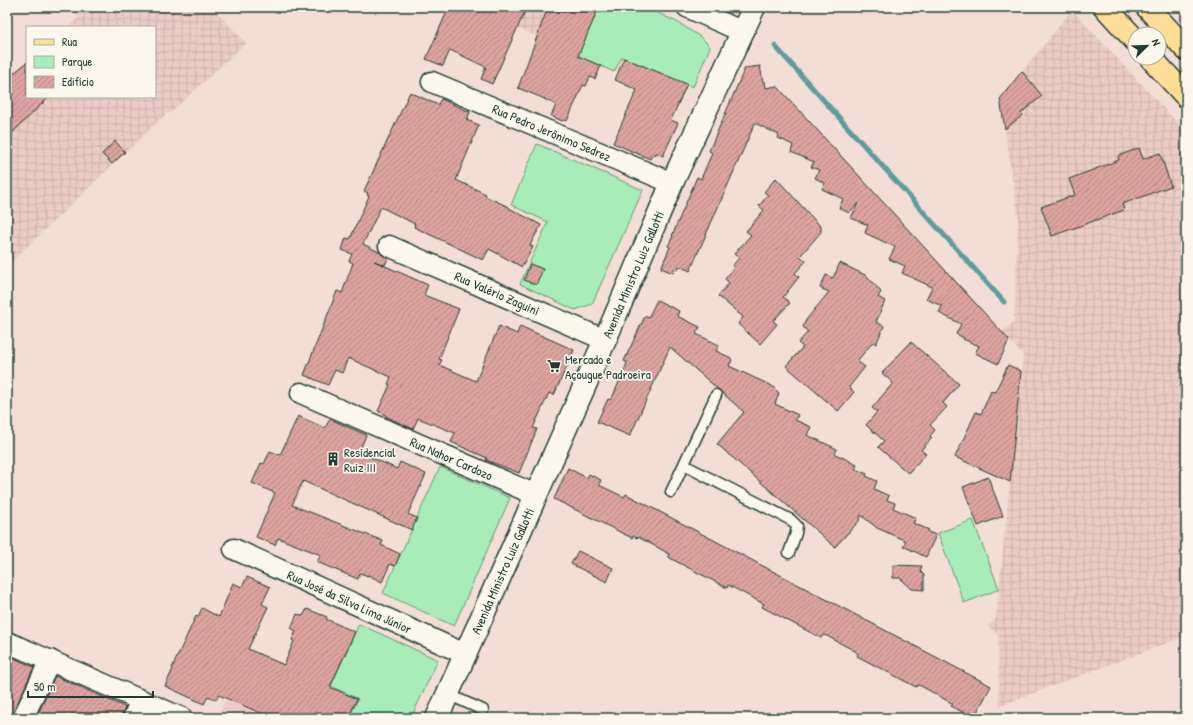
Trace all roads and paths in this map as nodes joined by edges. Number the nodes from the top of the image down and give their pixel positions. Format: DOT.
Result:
graph roads {
  1 [pos="687,7"];
  2 [pos="754,7"];
  3 [pos="1105,7"];
  4 [pos="1147,7"];
  5 [pos="1127,31"];
  6 [pos="743,32"];
  7 [pos="1186,49"];
  8 [pos="1158,66"];
  9 [pos="432,82"];
  10 [pos="1186,96"];
  11 [pos="672,183"];
  12 [pos="389,246"];
  13 [pos="606,340"];
  14 [pos="302,393"];
  15 [pos="716,395"];
  16 [pos="684,465"];
  17 [pos="672,492"];
  18 [pos="536,495"];
  19 [pos="234,549"];
  20 [pos="789,554"];
  21 [pos="7,642"];
  22 [pos="465,654"];
  23 [pos="50,660"];
  24 [pos="447,694"];
  25 [pos="141,700"];
  26 [pos="483,710"];
  27 [pos="23,718"];
  28 [pos="133,718"];
  29 [pos="182,718"];
  30 [pos="437,718"];
  1 -- 6 [label="street"];
  2 -- 6 [label="street, Avenida Ministro Luiz Gallotti"];
  3 -- 5 [label="main road"];
  4 -- 7 [label="main road"];
  6 -- 11 [label="street, Avenida Ministro Luiz Gallotti"];
  8 -- 10 [label="main road"];
  9 -- 11 [label="street, Rua Pedro Jerônimo Sedrez"];
  11 -- 13 [label="street, Avenida Ministro Luiz Gallotti"];
  12 -- 13 [label="street, Rua Valério Zaguini"];
  13 -- 18 [label="street, Avenida Ministro Luiz Gallotti"];
  14 -- 18 [label="street, Rua Nahor Cardozo"];
  15 -- 16 [label="lane"];
  16 -- 17 [label="lane"];
  16 -- 20 [label="lane"];
  18 -- 22 [label="street, Avenida Ministro Luiz Gallotti"];
  19 -- 22 [label="street, Rua José da Silva Lima Júnior"];
  21 -- 23 [label="street"];
  22 -- 24 [label="street, Avenida Ministro Luiz Gallotti"];
  23 -- 25 [label="street"];
  23 -- 27 [label="street"];
  24 -- 26 [label="lane"];
  24 -- 30 [label="street, Avenida Ministro Luiz Gallotti"];
  25 -- 28 [label="street"];
  25 -- 29 [label="street"];
}
